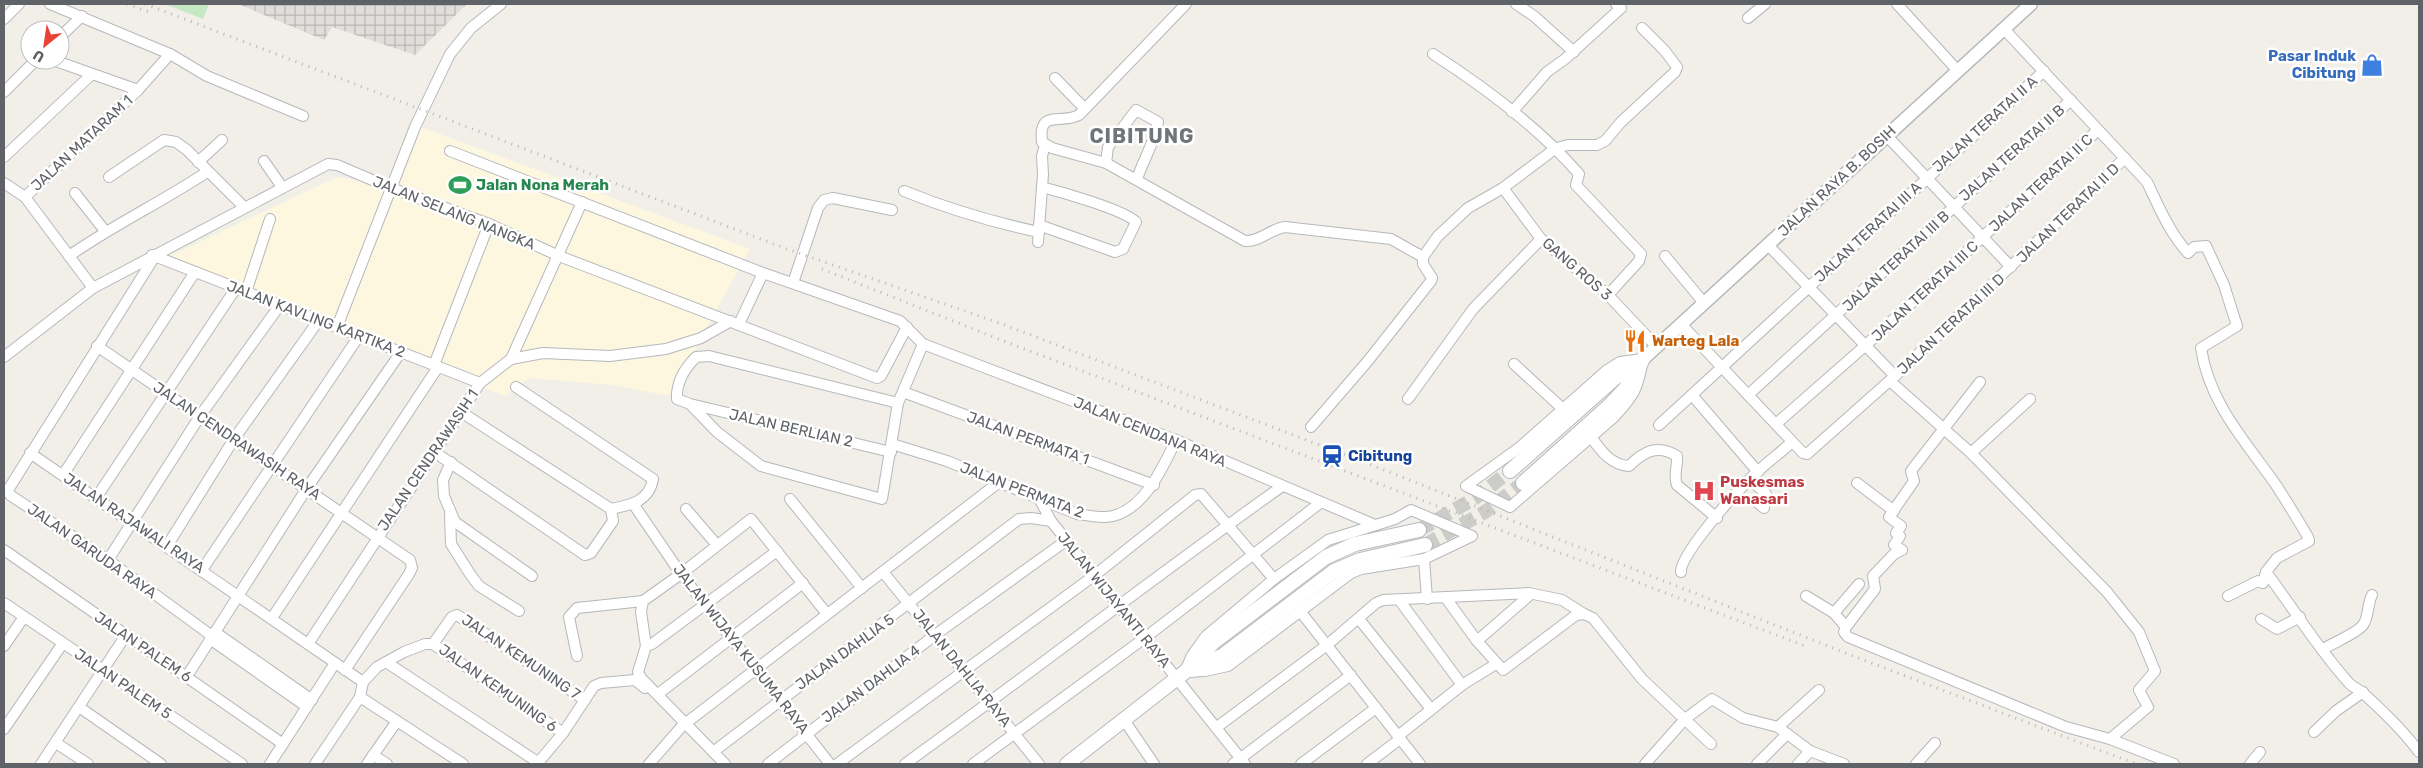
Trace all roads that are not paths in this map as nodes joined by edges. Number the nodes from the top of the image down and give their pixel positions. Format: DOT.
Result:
graph roads {
  1 [pos="19,4"];
  2 [pos="50,4"];
  3 [pos="501,4"];
  4 [pos="1186,4"];
  5 [pos="1516,4"];
  6 [pos="1616,4"];
  7 [pos="1765,4"];
  8 [pos="1897,4"];
  9 [pos="2032,4"];
  10 [pos="82,16"];
  11 [pos="1748,18"];
  12 [pos="4,19"];
  13 [pos="70,27"];
  14 [pos="1642,28"];
  15 [pos="2004,29"];
  16 [pos="1574,52"];
  17 [pos="170,54"];
  18 [pos="1433,54"];
  19 [pos="70,66"];
  20 [pos="26,70"];
  21 [pos="1958,71"];
  22 [pos="2044,71"];
  23 [pos="92,74"];
  24 [pos="1055,78"];
  25 [pos="138,90"];
  26 [pos="4,92"];
  27 [pos="2071,100"];
  28 [pos="1085,109"];
  29 [pos="1512,112"];
  30 [pos="302,116"];
  31 [pos="2098,130"];
  32 [pos="1886,135"];
  33 [pos="222,140"];
  34 [pos="1045,145"];
  35 [pos="1556,148"];
  36 [pos="450,151"];
  37 [pos="4,158"];
  38 [pos="2125,158"];
  39 [pos="264,161"];
  40 [pos="198,162"];
  41 [pos="1106,163"];
  42 [pos="207,172"];
  43 [pos="110,177"];
  44 [pos="1926,178"];
  45 [pos="1137,179"];
  46 [pos="4,183"];
  47 [pos="282,187"];
  48 [pos="1042,187"];
  49 [pos="390,188"];
  50 [pos="1503,188"];
  51 [pos="904,191"];
  52 [pos="74,193"];
  53 [pos="25,197"];
  54 [pos="582,202"];
  55 [pos="1954,206"];
  56 [pos="244,207"];
  57 [pos="892,210"];
  58 [pos="270,219"];
  59 [pos="489,224"];
  60 [pos="105,231"];
  61 [pos="1039,233"];
  62 [pos="1984,237"];
  63 [pos="1541,239"];
  64 [pos="1768,245"];
  65 [pos="69,256"];
  66 [pos="153,256"];
  67 [pos="559,256"];
  68 [pos="1665,256"];
  69 [pos="1423,258"];
  70 [pos="2012,267"];
  71 [pos="195,272"];
  72 [pos="763,273"];
  73 [pos="793,283"];
  74 [pos="1809,287"];
  75 [pos="92,288"];
  76 [pos="236,288"];
  77 [pos="246,292"];
  78 [pos="1608,295"];
  79 [pos="1704,303"];
  80 [pos="280,305"];
  81 [pos="1837,316"];
  82 [pos="319,320"];
  83 [pos="735,322"];
  84 [pos="1681,324"];
  85 [pos="337,327"];
  86 [pos="907,327"];
  87 [pos="359,336"];
  88 [pos="923,344"];
  89 [pos="1866,345"];
  90 [pos="97,346"];
  91 [pos="1656,346"];
  92 [pos="400,352"];
  93 [pos="4,357"];
  94 [pos="512,359"];
  95 [pos="1643,359"];
  96 [pos="1514,364"];
  97 [pos="436,366"];
  98 [pos="1722,366"];
  99 [pos="132,370"];
  100 [pos="1892,378"];
  101 [pos="1980,382"];
  102 [pos="480,383"];
  103 [pos="516,387"];
  104 [pos="903,392"];
  105 [pos="166,393"];
  106 [pos="1692,395"];
  107 [pos="1748,395"];
  108 [pos="1408,398"];
  109 [pos="2030,399"];
  110 [pos="898,403"];
  111 [pos="690,404"];
  112 [pos="1564,410"];
  113 [pos="460,412"];
  114 [pos="200,416"];
  115 [pos="1776,424"];
  116 [pos="1659,425"];
  117 [pos="1311,427"];
  118 [pos="1944,427"];
  119 [pos="1591,437"];
  120 [pos="234,439"];
  121 [pos="1176,440"];
  122 [pos="1792,442"];
  123 [pos="892,448"];
  124 [pos="433,451"];
  125 [pos="30,453"];
  126 [pos="1971,453"];
  127 [pos="451,462"];
  128 [pos="272,465"];
  129 [pos="1510,471"];
  130 [pos="63,475"];
  131 [pos="1754,475"];
  132 [pos="998,483"];
  133 [pos="1523,483"];
  134 [pos="1857,483"];
  135 [pos="1154,485"];
  136 [pos="1281,487"];
  137 [pos="307,488"];
  138 [pos="96,498"];
  139 [pos="790,499"];
  140 [pos="1040,500"];
  141 [pos="1320,503"];
  142 [pos="634,505"];
  143 [pos="1764,508"];
  144 [pos="610,509"];
  145 [pos="686,509"];
  146 [pos="1894,511"];
  147 [pos="342,512"];
  148 [pos="450,514"];
  149 [pos="1717,518"];
  150 [pos="1051,521"];
  151 [pos="133,523"];
  152 [pos="1229,524"];
  153 [pos="1375,525"];
  154 [pos="1419,530"];
  155 [pos="377,536"];
  156 [pos="1067,540"];
  157 [pos="717,545"];
  158 [pos="167,546"];
  159 [pos="4,550"];
  160 [pos="777,551"];
  161 [pos="1424,552"];
  162 [pos="1254,554"];
  163 [pos="108,560"];
  164 [pos="202,570"];
  165 [pos="883,572"];
  166 [pos="1682,572"];
  167 [pos="2266,572"];
  168 [pos="681,574"];
  169 [pos="1095,575"];
  170 [pos="532,576"];
  171 [pos="1274,579"];
  172 [pos="803,583"];
  173 [pos="1858,584"];
  174 [pos="862,588"];
  175 [pos="237,594"];
  176 [pos="1531,594"];
  177 [pos="2372,595"];
  178 [pos="1806,596"];
  179 [pos="2228,596"];
  180 [pos="1445,597"];
  181 [pos="1428,599"];
  182 [pos="643,601"];
  183 [pos="1400,601"];
  184 [pos="4,604"];
  185 [pos="704,604"];
  186 [pos="910,604"];
  187 [pos="1118,604"];
  188 [pos="519,611"];
  189 [pos="1300,611"];
  190 [pos="1834,613"];
  191 [pos="828,614"];
  192 [pos="1584,614"];
  193 [pos="24,617"];
  194 [pos="2300,617"];
  195 [pos="272,618"];
  196 [pos="1359,619"];
  197 [pos="2261,619"];
  198 [pos="1846,627"];
  199 [pos="126,635"];
  200 [pos="935,635"];
  201 [pos="213,636"];
  202 [pos="730,637"];
  203 [pos="1146,637"];
  204 [pos="1477,641"];
  205 [pos="62,643"];
  206 [pos="308,644"];
  207 [pos="433,644"];
  208 [pos="1327,645"];
  209 [pos="4,646"];
  210 [pos="646,646"];
  211 [pos="2322,650"];
  212 [pos="577,656"];
  213 [pos="386,662"];
  214 [pos="335,663"];
  215 [pos="1499,667"];
  216 [pos="963,669"];
  217 [pos="103,670"];
  218 [pos="345,670"];
  219 [pos="756,670"];
  220 [pos="1182,675"];
  221 [pos="1351,675"];
  222 [pos="187,676"];
  223 [pos="636,676"];
  224 [pos="363,682"];
  225 [pos="1462,685"];
  226 [pos="1819,690"];
  227 [pos="2363,692"];
  228 [pos="658,694"];
  229 [pos="360,697"];
  230 [pos="585,700"];
  231 [pos="780,700"];
  232 [pos="309,703"];
  233 [pos="990,703"];
  234 [pos="79,707"];
  235 [pos="1376,708"];
  236 [pos="1431,708"];
  237 [pos="1685,719"];
  238 [pos="1124,720"];
  239 [pos="397,721"];
  240 [pos="685,724"];
  241 [pos="1778,727"];
  242 [pos="1217,728"];
  243 [pos="4,729"];
  244 [pos="2314,732"];
  245 [pos="563,733"];
  246 [pos="806,733"];
  247 [pos="1015,734"];
  248 [pos="1787,734"];
  249 [pos="1399,738"];
  250 [pos="2110,739"];
  251 [pos="56,743"];
  252 [pos="1934,743"];
  253 [pos="283,744"];
  254 [pos="1710,744"];
  255 [pos="1810,751"];
  256 [pos="713,752"];
  257 [pos="2260,752"];
  258 [pos="2419,752"];
  259 [pos="370,760"];
  260 [pos="1239,762"];
  261 [pos="538,763"];
  262 [pos="1649,763"];
  263 [pos="41,764"];
  264 [pos="88,764"];
  265 [pos="161,764"];
  266 [pos="242,764"];
  267 [pos="270,764"];
  268 [pos="315,764"];
  269 [pos="387,764"];
  270 [pos="463,764"];
  271 [pos="649,764"];
  272 [pos="718,764"];
  273 [pos="725,764"];
  274 [pos="768,764"];
  275 [pos="830,764"];
  276 [pos="837,764"];
  277 [pos="905,764"];
  278 [pos="973,764"];
  279 [pos="1039,764"];
  280 [pos="1067,764"];
  281 [pos="1154,764"];
  282 [pos="1300,764"];
  283 [pos="1367,764"];
  284 [pos="1420,764"];
  285 [pos="1757,764"];
  286 [pos="1798,764"];
  287 [pos="1844,764"];
  288 [pos="1916,764"];
  289 [pos="2174,764"];
  290 [pos="2250,764"];
  1 -- 12 [label="street"];
  2 -- 10 [label="street"];
  3 -- 49 [label="street"];
  4 -- 28 [label="street"];
  5 -- 16 [label="street"];
  6 -- 16 [label="street"];
  7 -- 11 [label="street"];
  8 -- 21 [label="street"];
  9 -- 15 [label="street, JALAN RAYA B. BOSIH"];
  10 -- 13 [label="street"];
  10 -- 17 [label="street"];
  14 -- 35 [label="street"];
  15 -- 21 [label="street, JALAN RAYA B. BOSIH"];
  15 -- 22 [label="street"];
  16 -- 29 [label="street"];
  17 -- 25 [label="street, JALAN MATARAM 1"];
  17 -- 30 [label="street"];
  18 -- 29 [label="street"];
  19 -- 23 [label="street"];
  20 -- 26 [label="street"];
  21 -- 32 [label="street, JALAN RAYA B. BOSIH"];
  22 -- 27 [label="street"];
  22 -- 44 [label="street, JALAN TERATAI II A"];
  23 -- 25 [label="street"];
  23 -- 37 [label="street"];
  24 -- 28 [label="street"];
  25 -- 53 [label="street, JALAN MATARAM 1"];
  27 -- 31 [label="street"];
  27 -- 55 [label="street, JALAN TERATAI II B"];
  28 -- 34 [label="street"];
  29 -- 35 [label="street"];
  31 -- 38 [label="street"];
  31 -- 62 [label="street, JALAN TERATAI II C"];
  32 -- 44 [label="street"];
  32 -- 64 [label="street, JALAN RAYA B. BOSIH"];
  33 -- 40 [label="street"];
  34 -- 41 [label="street"];
  34 -- 48 [label="street"];
  35 -- 50 [label="street"];
  35 -- 78 [label="street"];
  36 -- 54 [label="street"];
  38 -- 70 [label="street, JALAN TERATAI II D"];
  38 -- 167 [label="street"];
  39 -- 47 [label="street"];
  40 -- 42 [label="street"];
  40 -- 43 [label="street"];
  41 -- 45 [label="street"];
  41 -- 45 [label="street"];
  42 -- 56 [label="street"];
  42 -- 60 [label="street"];
  44 -- 55 [label="street"];
  44 -- 74 [label="street, JALAN TERATAI III A"];
  45 -- 69 [label="street"];
  46 -- 53 [label="street"];
  47 -- 49 [label="street, JALAN SELANG NANGKA"];
  47 -- 56 [label="street, JALAN SELANG NANGKA"];
  48 -- 61 [label="street"];
  48 -- 61 [label="street"];
  49 -- 59 [label="street, JALAN SELANG NANGKA"];
  49 -- 85 [label="street"];
  50 -- 63 [label="street, GANG ROS 3"];
  50 -- 69 [label="street"];
  51 -- 61 [label="street"];
  52 -- 60 [label="street"];
  53 -- 65 [label="street"];
  54 -- 67 [label="street"];
  54 -- 72 [label="street"];
  55 -- 62 [label="street"];
  55 -- 81 [label="street, JALAN TERATAI III B"];
  56 -- 66 [label="street, JALAN SELANG NANGKA"];
  57 -- 73 [label="street"];
  58 -- 77 [label="street"];
  59 -- 67 [label="street, JALAN SELANG NANGKA"];
  59 -- 97 [label="street"];
  60 -- 65 [label="street"];
  62 -- 70 [label="street"];
  62 -- 89 [label="street, JALAN TERATAI III C"];
  63 -- 78 [label="street, GANG ROS 3"];
  63 -- 108 [label="street"];
  64 -- 74 [label="street"];
  64 -- 79 [label="street, JALAN RAYA B. BOSIH"];
  65 -- 75 [label="street"];
  66 -- 71 [label="street, JALAN KAVLING KARTIKA 2"];
  66 -- 75 [label="street, JALAN SELANG NANGKA"];
  66 -- 90 [label="street"];
  67 -- 83 [label="street, JALAN SELANG NANGKA"];
  67 -- 94 [label="street"];
  68 -- 79 [label="street"];
  69 -- 117 [label="street"];
  70 -- 100 [label="street, JALAN TERATAI III D"];
  71 -- 76 [label="street, JALAN KAVLING KARTIKA 2"];
  71 -- 99 [label="street"];
  72 -- 73 [label="street"];
  72 -- 83 [label="street"];
  73 -- 86 [label="street"];
  74 -- 81 [label="street"];
  74 -- 98 [label="street, JALAN TERATAI III A"];
  75 -- 93 [label="street, JALAN SELANG NANGKA"];
  76 -- 77 [label="street, JALAN KAVLING KARTIKA 2"];
  76 -- 105 [label="street"];
  77 -- 80 [label="street, JALAN KAVLING KARTIKA 2"];
  78 -- 91 [label="street, GANG ROS 3"];
  79 -- 84 [label="street, JALAN RAYA B. BOSIH"];
  80 -- 82 [label="street, JALAN KAVLING KARTIKA 2"];
  80 -- 114 [label="street"];
  81 -- 89 [label="street"];
  81 -- 107 [label="street, JALAN TERATAI III B"];
  82 -- 85 [label="street, JALAN KAVLING KARTIKA 2"];
  82 -- 120 [label="street"];
  83 -- 86 [label="street, JALAN SELANG NANGKA"];
  83 -- 94 [label="street"];
  84 -- 91 [label="street, JALAN RAYA B. BOSIH"];
  84 -- 98 [label="street"];
  85 -- 87 [label="street, JALAN KAVLING KARTIKA 2"];
  86 -- 88 [label="street"];
  87 -- 92 [label="street, JALAN KAVLING KARTIKA 2"];
  87 -- 128 [label="street"];
  88 -- 104 [label="street"];
  88 -- 121 [label="street, JALAN CENDANA RAYA"];
  89 -- 100 [label="street"];
  89 -- 115 [label="street, JALAN TERATAI III C"];
  90 -- 99 [label="street, JALAN CENDRAWASIH RAYA"];
  90 -- 125 [label="street"];
  91 -- 95 [label="street, JALAN RAYA B. BOSIH"];
  92 -- 97 [label="street, JALAN KAVLING KARTIKA 2"];
  92 -- 137 [label="street"];
  94 -- 102 [label="street, JALAN CENDRAWASIH 1"];
  95 -- 112 [label="street"];
  95 -- 119 [label="street"];
  95 -- 129 [label="main road"];
  95 -- 133 [label="main road"];
  96 -- 112 [label="street"];
  97 -- 102 [label="street, JALAN KAVLING KARTIKA 2"];
  97 -- 147 [label="street"];
  98 -- 106 [label="street, JALAN TERATAI III A"];
  98 -- 107 [label="street"];
  99 -- 105 [label="street, JALAN CENDRAWASIH RAYA"];
  99 -- 130 [label="street"];
  100 -- 118 [label="street"];
  100 -- 122 [label="street, JALAN TERATAI III D"];
  101 -- 118 [label="street"];
  102 -- 113 [label="street, JALAN CENDRAWASIH 1"];
  103 -- 142 [label="street"];
  104 -- 110 [label="street"];
  104 -- 135 [label="street, JALAN PERMATA 1"];
  105 -- 114 [label="street, JALAN CENDRAWASIH RAYA"];
  105 -- 138 [label="street"];
  106 -- 116 [label="street, JALAN TERATAI III A"];
  106 -- 131 [label="street"];
  107 -- 115 [label="street"];
  109 -- 126 [label="street"];
  110 -- 111 [label="street"];
  110 -- 123 [label="street"];
  111 -- 123 [label="street, JALAN BERLIAN 2"];
  111 -- 123 [label="street"];
  112 -- 119 [label="street"];
  113 -- 124 [label="street, JALAN CENDRAWASIH 1"];
  113 -- 144 [label="street"];
  114 -- 120 [label="street, JALAN CENDRAWASIH RAYA"];
  114 -- 151 [label="street"];
  115 -- 122 [label="street"];
  118 -- 126 [label="street"];
  118 -- 146 [label="street"];
  119 -- 149 [label="street"];
  120 -- 128 [label="street, JALAN CENDRAWASIH RAYA"];
  120 -- 158 [label="street"];
  121 -- 135 [label="street, JALAN PERMATA 2"];
  121 -- 136 [label="street, JALAN CENDANA RAYA"];
  122 -- 131 [label="street"];
  123 -- 132 [label="street, JALAN PERMATA 2"];
  124 -- 127 [label="street"];
  124 -- 155 [label="street, JALAN CENDRAWASIH 1"];
  125 -- 130 [label="street, JALAN RAJAWALI RAYA"];
  125 -- 163 [label="street, JALAN GARUDA RAYA"];
  126 -- 250 [label="street"];
  127 -- 144 [label="street"];
  127 -- 148 [label="street"];
  128 -- 137 [label="street, JALAN CENDRAWASIH RAYA"];
  128 -- 164 [label="street"];
  130 -- 138 [label="street, JALAN RAJAWALI RAYA"];
  131 -- 143 [label="street"];
  131 -- 149 [label="street"];
  132 -- 140 [label="street, JALAN PERMATA 2"];
  132 -- 165 [label="street"];
  134 -- 146 [label="street"];
  135 -- 140 [label="street, JALAN PERMATA 2"];
  136 -- 141 [label="street, JALAN CENDANA RAYA"];
  136 -- 152 [label="street"];
  137 -- 147 [label="street, JALAN CENDRAWASIH RAYA"];
  137 -- 175 [label="street"];
  138 -- 151 [label="street, JALAN RAJAWALI RAYA"];
  139 -- 174 [label="street"];
  140 -- 150 [label="street, JALAN WIJAYANTI RAYA"];
  141 -- 153 [label="street, JALAN CENDANA RAYA"];
  141 -- 162 [label="street"];
  142 -- 144 [label="street"];
  142 -- 168 [label="street, JALAN WIJAYA KUSUMA RAYA"];
  145 -- 157 [label="street"];
  146 -- 198 [label="street"];
  147 -- 155 [label="street, JALAN CENDRAWASIH RAYA"];
  147 -- 195 [label="street"];
  148 -- 170 [label="street"];
  148 -- 188 [label="street"];
  149 -- 166 [label="street"];
  150 -- 156 [label="street, JALAN WIJAYANTI RAYA"];
  150 -- 186 [label="street, JALAN DAHLIA 5"];
  151 -- 158 [label="street, JALAN RAJAWALI RAYA"];
  151 -- 163 [label="street"];
  152 -- 162 [label="street"];
  152 -- 169 [label="street"];
  152 -- 187 [label="street"];
  153 -- 161 [label="street"];
  153 -- 171 [label="street"];
  154 -- 220 [label="main road"];
  155 -- 206 [label="street, JALAN CENDRAWASIH 1"];
  155 -- 218 [label="street, JALAN CENDRAWASIH RAYA"];
  156 -- 169 [label="street, JALAN WIJAYANTI RAYA"];
  156 -- 200 [label="street, JALAN DAHLIA 4"];
  157 -- 160 [label="street"];
  157 -- 168 [label="street"];
  158 -- 164 [label="street, JALAN RAJAWALI RAYA"];
  159 -- 199 [label="street, JALAN PALEM 6"];
  160 -- 172 [label="street"];
  160 -- 185 [label="street"];
  161 -- 181 [label="street"];
  161 -- 189 [label="street"];
  161 -- 220 [label="main road"];
  162 -- 171 [label="street"];
  162 -- 203 [label="street"];
  163 -- 201 [label="street, JALAN GARUDA RAYA"];
  164 -- 175 [label="street, JALAN RAJAWALI RAYA"];
  165 -- 174 [label="street"];
  165 -- 186 [label="street, JALAN DAHLIA RAYA"];
  167 -- 179 [label="street"];
  167 -- 194 [label="street"];
  168 -- 182 [label="street"];
  168 -- 185 [label="street, JALAN WIJAYA KUSUMA RAYA"];
  169 -- 187 [label="street, JALAN WIJAYANTI RAYA"];
  169 -- 216 [label="street"];
  171 -- 220 [label="street"];
  172 -- 191 [label="street"];
  172 -- 202 [label="street"];
  173 -- 190 [label="street"];
  174 -- 191 [label="street"];
  175 -- 195 [label="street, JALAN RAJAWALI RAYA"];
  175 -- 201 [label="street"];
  176 -- 180 [label="street"];
  176 -- 192 [label="street"];
  176 -- 204 [label="street"];
  177 -- 211 [label="street"];
  178 -- 190 [label="street"];
  180 -- 181 [label="street"];
  180 -- 204 [label="street"];
  181 -- 183 [label="street"];
  182 -- 210 [label="street"];
  182 -- 212 [label="street"];
  183 -- 196 [label="street"];
  183 -- 225 [label="street"];
  184 -- 193 [label="street, JALAN PALEM 5"];
  185 -- 202 [label="street, JALAN WIJAYA KUSUMA RAYA"];
  185 -- 210 [label="street"];
  186 -- 200 [label="street, JALAN DAHLIA RAYA"];
  186 -- 231 [label="street, JALAN DAHLIA 5"];
  187 -- 203 [label="street, JALAN WIJAYANTI RAYA"];
  187 -- 233 [label="street"];
  189 -- 208 [label="street"];
  189 -- 220 [label="street"];
  190 -- 198 [label="street"];
  191 -- 219 [label="street"];
  192 -- 215 [label="street"];
  192 -- 237 [label="street"];
  193 -- 205 [label="street, JALAN PALEM 5"];
  193 -- 209 [label="street"];
  194 -- 197 [label="street"];
  194 -- 211 [label="street"];
  195 -- 206 [label="street, JALAN RAJAWALI RAYA"];
  196 -- 208 [label="street"];
  196 -- 236 [label="street"];
  198 -- 250 [label="street"];
  199 -- 217 [label="street"];
  199 -- 222 [label="street, JALAN PALEM 6"];
  200 -- 216 [label="street, JALAN DAHLIA RAYA"];
  200 -- 246 [label="street, JALAN DAHLIA 4"];
  201 -- 222 [label="street"];
  201 -- 232 [label="street, JALAN GARUDA RAYA"];
  202 -- 219 [label="street, JALAN WIJAYA KUSUMA RAYA"];
  202 -- 228 [label="street"];
  203 -- 220 [label="street, JALAN WIJAYANTI RAYA"];
  203 -- 247 [label="street"];
  204 -- 215 [label="street"];
  205 -- 217 [label="street, JALAN PALEM 5"];
  205 -- 243 [label="street"];
  206 -- 214 [label="street, JALAN RAJAWALI RAYA"];
  207 -- 213 [label="street"];
  207 -- 230 [label="street, JALAN KEMUNING 7"];
  207 -- 245 [label="street, JALAN KEMUNING 6"];
  208 -- 221 [label="street"];
  208 -- 242 [label="street"];
  210 -- 223 [label="street"];
  211 -- 227 [label="street"];
  213 -- 224 [label="street"];
  213 -- 261 [label="street"];
  214 -- 218 [label="street, JALAN RAJAWALI RAYA"];
  214 -- 232 [label="street"];
  215 -- 225 [label="street"];
  216 -- 233 [label="street, JALAN DAHLIA RAYA"];
  216 -- 276 [label="street"];
  217 -- 234 [label="street"];
  217 -- 266 [label="street, JALAN PALEM 5"];
  218 -- 224 [label="street, JALAN RAJAWALI RAYA"];
  219 -- 231 [label="street, JALAN WIJAYA KUSUMA RAYA"];
  219 -- 240 [label="street"];
  220 -- 238 [label="main road"];
  220 -- 242 [label="street, JALAN WIJAYANTI RAYA"];
  221 -- 235 [label="street"];
  221 -- 260 [label="street"];
  222 -- 253 [label="street, JALAN PALEM 6"];
  223 -- 228 [label="street"];
  223 -- 230 [label="street"];
  223 -- 240 [label="street"];
  224 -- 229 [label="street"];
  225 -- 236 [label="street"];
  226 -- 241 [label="street"];
  227 -- 244 [label="street"];
  227 -- 258 [label="street"];
  228 -- 240 [label="street"];
  229 -- 239 [label="street"];
  229 -- 268 [label="street"];
  230 -- 245 [label="street"];
  231 -- 246 [label="street, JALAN WIJAYA KUSUMA RAYA"];
  231 -- 256 [label="street, JALAN DAHLIA 5"];
  232 -- 253 [label="street"];
  233 -- 247 [label="street, JALAN DAHLIA RAYA"];
  233 -- 277 [label="street"];
  234 -- 251 [label="street"];
  234 -- 265 [label="street"];
  235 -- 249 [label="street"];
  235 -- 282 [label="street"];
  236 -- 249 [label="street"];
  237 -- 241 [label="street"];
  237 -- 254 [label="street"];
  237 -- 262 [label="street"];
  238 -- 280 [label="main road"];
  238 -- 281 [label="street"];
  239 -- 259 [label="street"];
  239 -- 270 [label="street"];
  240 -- 256 [label="street"];
  240 -- 271 [label="street"];
  240 -- 272 [label="street"];
  241 -- 248 [label="street"];
  242 -- 260 [label="street, JALAN WIJAYANTI RAYA"];
  245 -- 261 [label="street"];
  246 -- 274 [label="street, JALAN DAHLIA 4"];
  246 -- 275 [label="street, JALAN WIJAYA KUSUMA RAYA"];
  247 -- 278 [label="street"];
  247 -- 279 [label="street, JALAN DAHLIA RAYA"];
  248 -- 255 [label="street"];
  248 -- 285 [label="street"];
  249 -- 283 [label="street"];
  249 -- 284 [label="street"];
  250 -- 289 [label="street"];
  251 -- 263 [label="street"];
  251 -- 264 [label="street"];
  252 -- 288 [label="street"];
  253 -- 267 [label="street"];
  255 -- 286 [label="street"];
  255 -- 287 [label="street"];
  256 -- 273 [label="street"];
  257 -- 290 [label="street"];
  259 -- 269 [label="street"];
}
